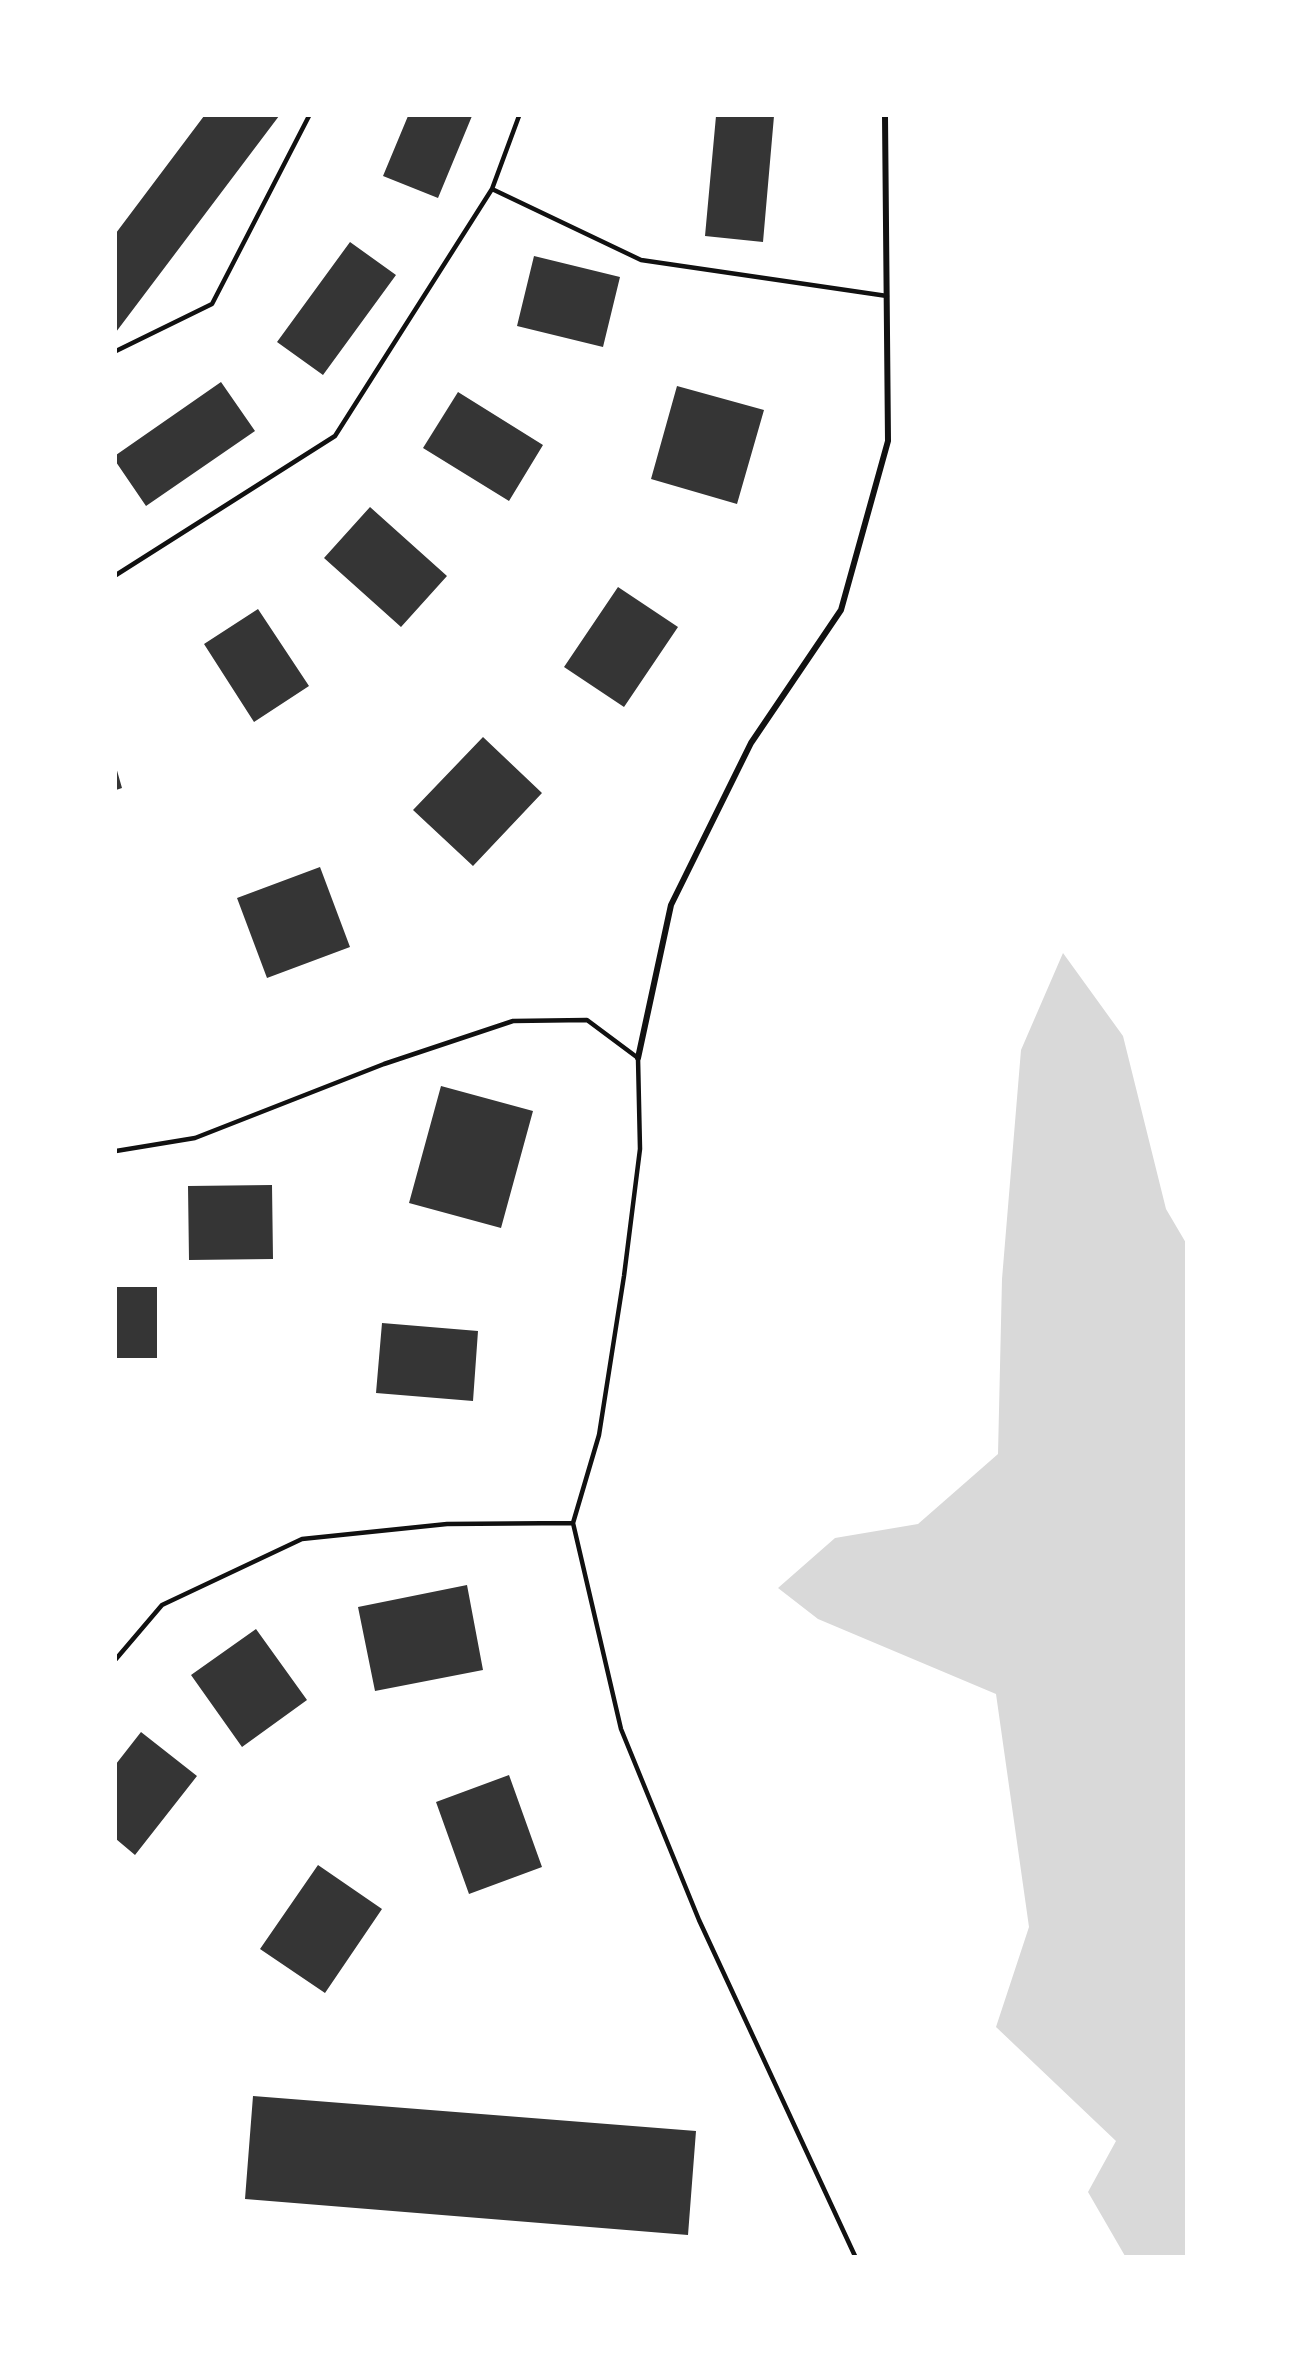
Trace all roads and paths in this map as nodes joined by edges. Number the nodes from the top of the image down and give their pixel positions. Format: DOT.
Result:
graph roads {
  1 [pos="309,116"];
  2 [pos="519,116"];
  3 [pos="885,116"];
  4 [pos="492,189"];
  5 [pos="888,296"];
  6 [pos="116,351"];
  7 [pos="116,575"];
  8 [pos="638,1058"];
  9 [pos="116,1151"];
  10 [pos="573,1523"];
  11 [pos="116,1659"];
  12 [pos="855,2256"];
  1 -- 6 [label="lane"];
  2 -- 4 [label="lane"];
  3 -- 5 [label="street"];
  4 -- 5 [label="lane"];
  4 -- 7 [label="lane"];
  5 -- 8 [label="street"];
  8 -- 9 [label="lane"];
  8 -- 10 [label="lane"];
  10 -- 11 [label="lane"];
  10 -- 12 [label="lane"];
}
